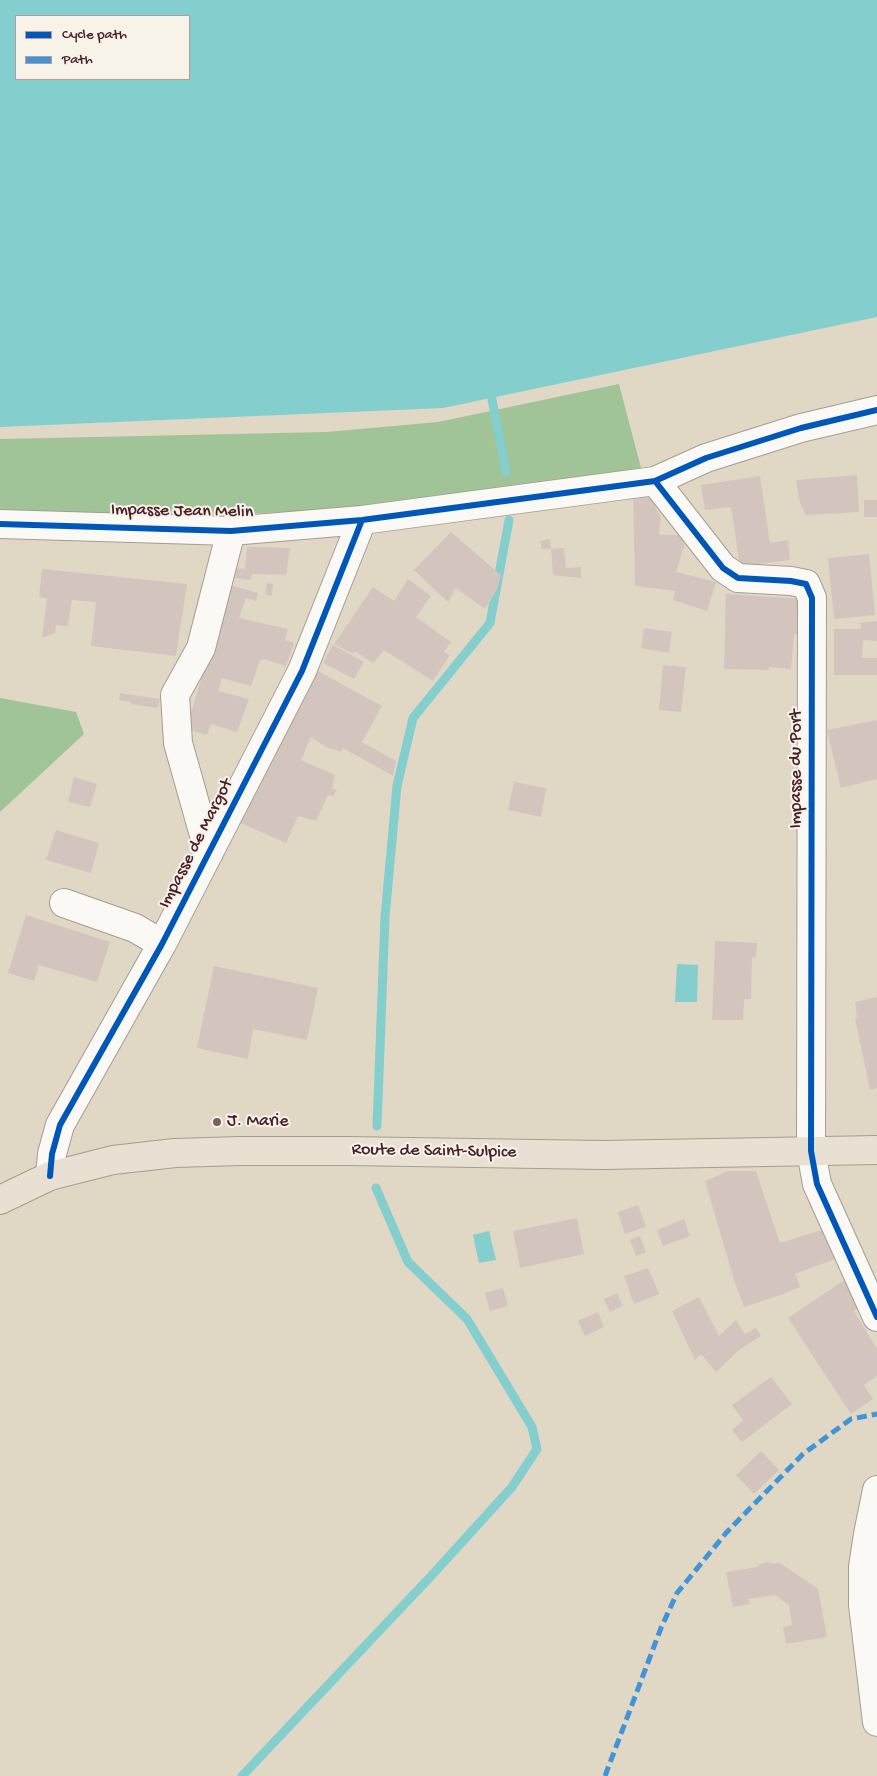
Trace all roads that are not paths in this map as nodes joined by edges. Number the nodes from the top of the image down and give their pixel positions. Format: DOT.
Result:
graph roads {
  1 [pos="877,410"];
  2 [pos="655,481"];
  3 [pos="362,520"];
  4 [pos="0,524"];
  5 [pos="231,531"];
  6 [pos="209,853"];
  7 [pos="64,903"];
  8 [pos="162,944"];
  9 [pos="877,1150"];
  10 [pos="811,1152"];
  11 [pos="50,1176"];
  12 [pos="0,1200"];
  13 [pos="877,1317"];
  14 [pos="877,1490"];
  15 [pos="877,1722"];
  1 -- 2 [label="street, Impasse Jean Melin"];
  2 -- 3 [label="street, Impasse Jean Melin"];
  2 -- 10 [label="street, Impasse du Port"];
  3 -- 5 [label="street, Impasse Jean Melin"];
  3 -- 6 [label="street, Impasse de Margot"];
  4 -- 5 [label="street, Impasse Jean Melin"];
  5 -- 6 [label="street"];
  6 -- 8 [label="street, Impasse de Margot"];
  7 -- 8 [label="street"];
  8 -- 11 [label="street, Impasse de Margot"];
  9 -- 10 [label="main road, Route de Saint-Sulpice"];
  10 -- 11 [label="main road, Route de Saint-Sulpice"];
  10 -- 13 [label="street"];
  11 -- 12 [label="main road, Route de Saint-Sulpice"];
  14 -- 15 [label="street"];
}
